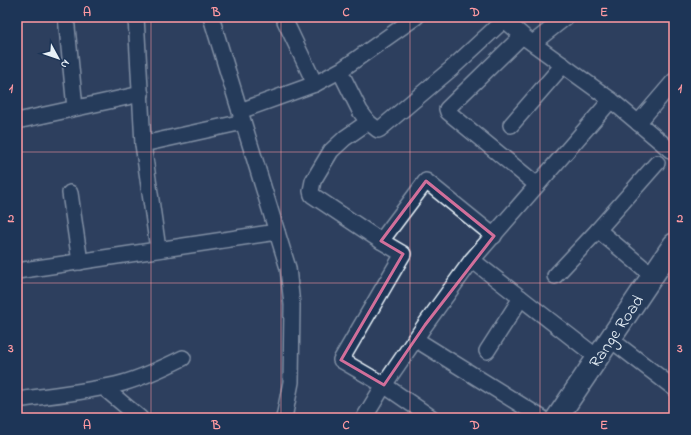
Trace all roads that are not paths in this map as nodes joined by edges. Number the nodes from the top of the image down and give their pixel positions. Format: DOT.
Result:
graph roads {
  1 [pos="66,17"];
  2 [pos="136,17"];
  3 [pos="211,17"];
  4 [pos="286,17"];
  5 [pos="416,17"];
  6 [pos="566,17"];
  7 [pos="502,19"];
  8 [pos="528,40"];
  9 [pos="563,65"];
  10 [pos="340,70"];
  11 [pos="674,81"];
  12 [pos="316,84"];
  13 [pos="140,94"];
  14 [pos="612,100"];
  15 [pos="75,108"];
  16 [pos="241,116"];
  17 [pos="17,121"];
  18 [pos="368,122"];
  19 [pos="638,123"];
  20 [pos="511,125"];
  21 [pos="143,144"];
  22 [pos="674,153"];
  23 [pos="656,163"];
  24 [pos="537,186"];
  25 [pos="70,193"];
  26 [pos="598,230"];
  27 [pos="277,232"];
  28 [pos="494,236"];
  29 [pos="381,241"];
  30 [pos="674,244"];
  31 [pos="158,249"];
  32 [pos="472,260"];
  33 [pos="80,262"];
  34 [pos="17,271"];
  35 [pos="555,276"];
  36 [pos="653,276"];
  37 [pos="521,298"];
  38 [pos="415,339"];
  39 [pos="610,340"];
  40 [pos="486,351"];
  41 [pos="183,358"];
  42 [pos="598,358"];
  43 [pos="384,385"];
  44 [pos="104,387"];
  45 [pos="674,388"];
  46 [pos="17,400"];
  47 [pos="140,418"];
  48 [pos="284,418"];
  49 [pos="364,418"];
  50 [pos="432,418"];
  51 [pos="542,418"];
  52 [pos="557,418"];
  1 -- 15 [label="street"];
  2 -- 13 [label="street"];
  3 -- 16 [label="street"];
  4 -- 12 [label="street"];
  5 -- 10 [label="street"];
  6 -- 8 [label="street"];
  7 -- 8 [label="street"];
  7 -- 18 [label="street"];
  8 -- 9 [label="street"];
  8 -- 24 [label="street"];
  9 -- 14 [label="street"];
  9 -- 20 [label="street"];
  10 -- 12 [label="street"];
  10 -- 18 [label="street"];
  11 -- 19 [label="street"];
  12 -- 16 [label="street"];
  13 -- 15 [label="street"];
  13 -- 21 [label="street"];
  14 -- 19 [label="street"];
  14 -- 24 [label="street"];
  15 -- 17 [label="street"];
  16 -- 21 [label="street"];
  16 -- 27 [label="street"];
  18 -- 29 [label="street"];
  19 -- 22 [label="street"];
  21 -- 31 [label="street"];
  23 -- 26 [label="street"];
  24 -- 28 [label="street"];
  25 -- 33 [label="street"];
  26 -- 35 [label="street"];
  26 -- 36 [label="street"];
  27 -- 31 [label="street"];
  27 -- 48 [label="street"];
  28 -- 29 [label="street"];
  28 -- 32 [label="street"];
  29 -- 43 [label="street"];
  30 -- 36 [label="main road, Range Road"];
  31 -- 33 [label="street"];
  32 -- 37 [label="street"];
  32 -- 38 [label="street"];
  33 -- 34 [label="street"];
  36 -- 39 [label="main road, Range Road"];
  37 -- 40 [label="street"];
  37 -- 42 [label="street"];
  38 -- 43 [label="street"];
  38 -- 51 [label="street"];
  39 -- 42 [label="main road, Range Road"];
  39 -- 45 [label="street"];
  41 -- 44 [label="street"];
  42 -- 52 [label="main road, Range Road"];
  43 -- 49 [label="street"];
  43 -- 50 [label="street"];
  44 -- 46 [label="street"];
  44 -- 47 [label="street"];
}
